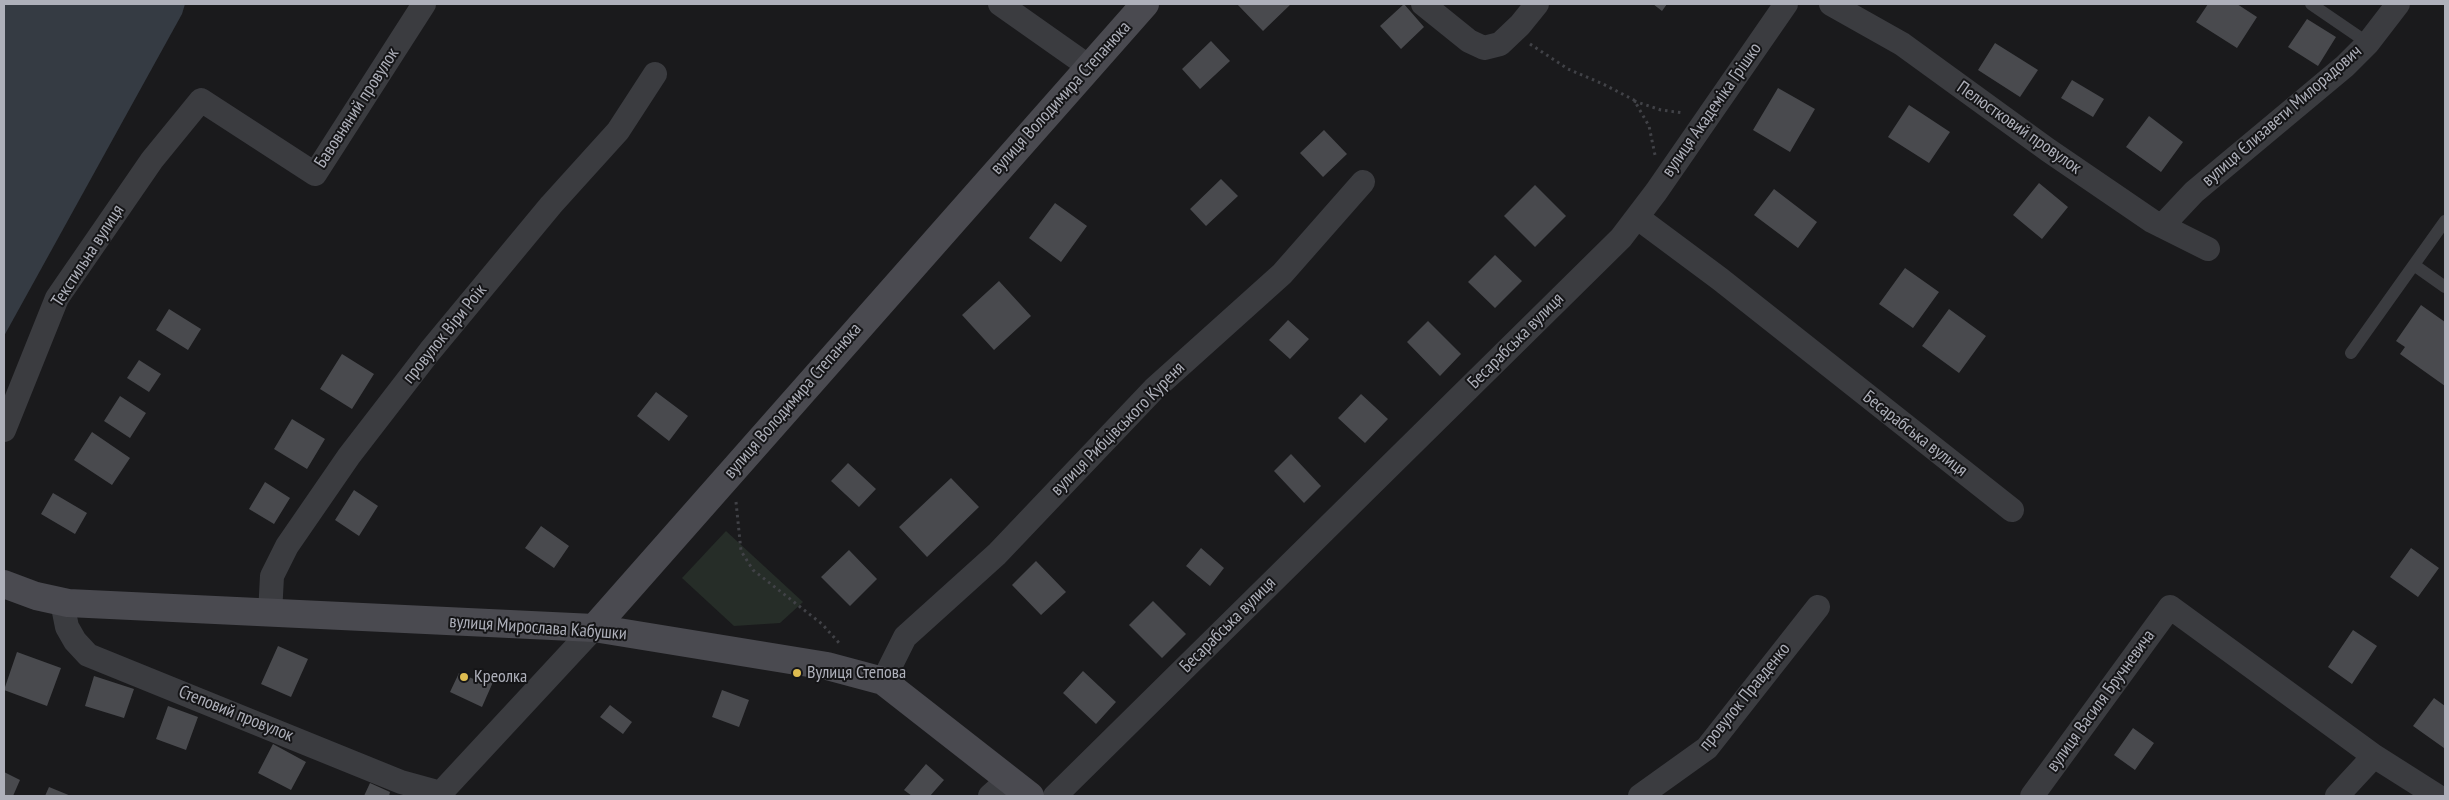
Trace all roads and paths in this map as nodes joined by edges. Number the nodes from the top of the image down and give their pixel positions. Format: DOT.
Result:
graph roads {
  1 [pos="424,4"];
  2 [pos="1000,4"];
  3 [pos="1145,4"];
  4 [pos="1423,4"];
  5 [pos="1537,4"];
  6 [pos="1786,4"];
  7 [pos="1831,4"];
  8 [pos="2311,4"];
  9 [pos="2398,4"];
  10 [pos="1513,32"];
  11 [pos="2368,43"];
  12 [pos="1088,66"];
  13 [pos="655,74"];
  14 [pos="201,100"];
  15 [pos="1634,100"];
  16 [pos="1715,106"];
  17 [pos="1363,182"];
  18 [pos="1661,183"];
  19 [pos="1638,218"];
  20 [pos="2445,221"];
  21 [pos="2162,226"];
  22 [pos="2208,249"];
  23 [pos="2414,265"];
  24 [pos="2445,287"];
  25 [pos="2352,353"];
  26 [pos="4,430"];
  27 [pos="732,470"];
  28 [pos="2012,510"];
  29 [pos="4,584"];
  30 [pos="62,602"];
  31 [pos="1818,607"];
  32 [pos="270,614"];
  33 [pos="594,628"];
  34 [pos="846,650"];
  35 [pos="883,681"];
  36 [pos="2374,756"];
  37 [pos="1000,788"];
  38 [pos="439,794"];
  39 [pos="1030,796"];
  40 [pos="1054,796"];
  41 [pos="1640,796"];
  42 [pos="2032,796"];
  43 [pos="2337,796"];
  44 [pos="2437,796"];
  1 -- 14 [label="street, Бавовняний провулок"];
  2 -- 12 [label="street"];
  3 -- 12 [label="street, вулиця Володимира Степанюка"];
  4 -- 10 [label="street"];
  5 -- 10 [label="street"];
  6 -- 16 [label="street, вулиця Академіка Грішко"];
  7 -- 21 [label="street, Пелюстковий провулок"];
  8 -- 11 [label="lane"];
  9 -- 11 [label="street, вулиця Єлизавети Милорадович"];
  10 -- 15 [label="path"];
  11 -- 21 [label="street, вулиця Єлизавети Милорадович"];
  12 -- 27 [label="street, вулиця Володимира Степанюка"];
  13 -- 32 [label="street, провулок Віри Роїк"];
  14 -- 26 [label="street, Текстильна вулиця"];
  15 -- 16 [label="path"];
  15 -- 18 [label="path"];
  16 -- 18 [label="street, вулиця Академіка Грішко"];
  17 -- 35 [label="street, вулиця Рибцівського Куреня"];
  18 -- 19 [label="street, вулиця Академіка Грішко"];
  19 -- 28 [label="street, Бесарабська вулиця"];
  19 -- 40 [label="street, Бесарабська вулиця"];
  20 -- 23 [label="lane"];
  21 -- 22 [label="street, Пелюстковий провулок"];
  23 -- 24 [label="lane"];
  23 -- 25 [label="lane"];
  27 -- 33 [label="street, вулиця Володимира Степанюка"];
  27 -- 34 [label="path"];
  29 -- 30 [label="street, вулиця Мирослава Кабушки"];
  30 -- 32 [label="street, вулиця Мирослава Кабушки"];
  30 -- 38 [label="street, Степовий провулок"];
  31 -- 41 [label="street, провулок Правденко"];
  32 -- 33 [label="street, вулиця Мирослава Кабушки"];
  33 -- 35 [label="street, вулиця Мирослава Кабушки"];
  33 -- 38 [label="street, вулиця Володимира Степанюка"];
  35 -- 37 [label="street, вулиця Мирослава Кабушки"];
  36 -- 42 [label="street, вулиця Василя Бручневича"];
  36 -- 43 [label="street"];
  36 -- 44 [label="street"];
  37 -- 39 [label="street, вулиця Мирослава Кабушки"];
}
